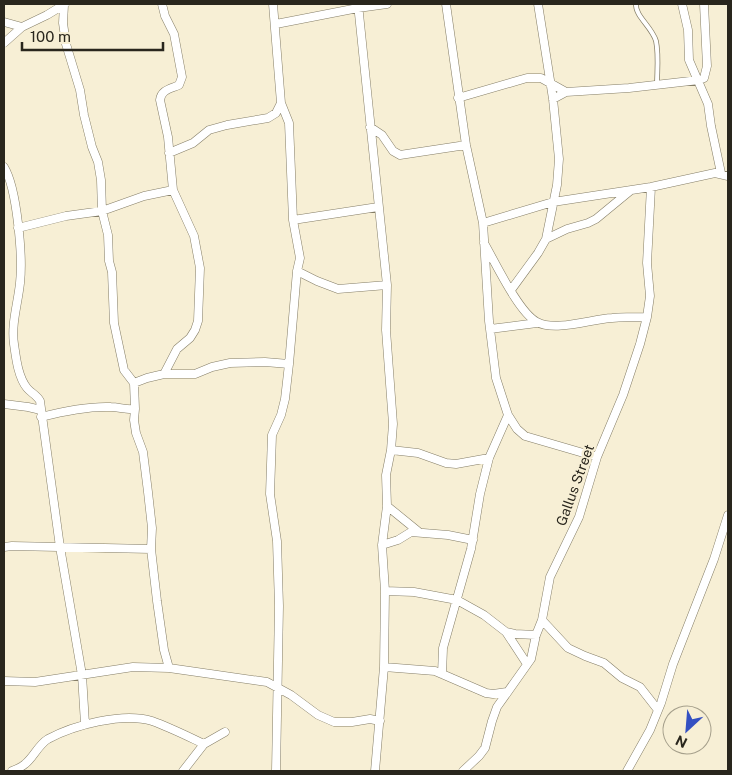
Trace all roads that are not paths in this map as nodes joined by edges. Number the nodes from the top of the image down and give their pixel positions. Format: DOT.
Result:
graph roads {
  1 [pos="64,4"];
  2 [pos="162,4"];
  3 [pos="273,4"];
  4 [pos="386,4"];
  5 [pos="446,4"];
  6 [pos="538,4"];
  7 [pos="636,4"];
  8 [pos="682,4"];
  9 [pos="704,4"];
  10 [pos="358,6"];
  11 [pos="47,15"];
  12 [pos="4,22"];
  13 [pos="63,23"];
  14 [pos="276,24"];
  15 [pos="22,27"];
  16 [pos="4,43"];
  17 [pos="699,80"];
  18 [pos="551,84"];
  19 [pos="657,85"];
  20 [pos="566,92"];
  21 [pos="458,98"];
  22 [pos="553,99"];
  23 [pos="282,103"];
  24 [pos="370,127"];
  25 [pos="466,145"];
  26 [pos="169,153"];
  27 [pos="4,166"];
  28 [pos="725,174"];
  29 [pos="651,188"];
  30 [pos="173,190"];
  31 [pos="631,191"];
  32 [pos="553,202"];
  33 [pos="378,207"];
  34 [pos="102,210"];
  35 [pos="293,220"];
  36 [pos="484,223"];
  37 [pos="18,228"];
  38 [pos="546,239"];
  39 [pos="483,241"];
  40 [pos="297,270"];
  41 [pos="387,285"];
  42 [pos="511,290"];
  43 [pos="647,317"];
  44 [pos="537,323"];
  45 [pos="490,329"];
  46 [pos="289,364"];
  47 [pos="164,374"];
  48 [pos="134,383"];
  49 [pos="4,404"];
  50 [pos="135,409"];
  51 [pos="41,414"];
  52 [pos="508,415"];
  53 [pos="391,450"];
  54 [pos="597,457"];
  55 [pos="489,458"];
  56 [pos="387,506"];
  57 [pos="728,515"];
  58 [pos="419,532"];
  59 [pos="473,540"];
  60 [pos="382,545"];
  61 [pos="4,547"];
  62 [pos="60,547"];
  63 [pos="151,549"];
  64 [pos="385,591"];
  65 [pos="457,600"];
  66 [pos="542,620"];
  67 [pos="506,632"];
  68 [pos="536,635"];
  69 [pos="527,664"];
  70 [pos="384,667"];
  71 [pos="169,668"];
  72 [pos="442,674"];
  73 [pos="82,675"];
  74 [pos="4,681"];
  75 [pos="278,686"];
  76 [pos="507,692"];
  77 [pos="658,710"];
  78 [pos="380,721"];
  79 [pos="85,724"];
  80 [pos="225,732"];
  81 [pos="204,744"];
  82 [pos="12,771"];
  83 [pos="183,771"];
  84 [pos="276,771"];
  85 [pos="375,771"];
  86 [pos="463,771"];
  87 [pos="627,771"];
  1 -- 11 [label="street"];
  1 -- 13 [label="street"];
  2 -- 26 [label="street"];
  3 -- 14 [label="street"];
  4 -- 10 [label="street"];
  5 -- 21 [label="street"];
  6 -- 18 [label="street"];
  7 -- 19 [label="lane"];
  8 -- 17 [label="street"];
  9 -- 17 [label="street"];
  10 -- 14 [label="street"];
  10 -- 24 [label="street"];
  11 -- 13 [label="street"];
  11 -- 15 [label="street"];
  12 -- 15 [label="street"];
  13 -- 34 [label="street"];
  14 -- 23 [label="street"];
  15 -- 16 [label="street"];
  17 -- 19 [label="street"];
  17 -- 28 [label="street"];
  18 -- 20 [label="street"];
  18 -- 21 [label="street"];
  18 -- 22 [label="street"];
  19 -- 20 [label="street"];
  20 -- 22 [label="street"];
  21 -- 25 [label="street"];
  22 -- 32 [label="street"];
  23 -- 26 [label="street"];
  23 -- 35 [label="street"];
  24 -- 25 [label="street"];
  24 -- 33 [label="street"];
  25 -- 36 [label="street"];
  26 -- 30 [label="street"];
  27 -- 37 [label="street"];
  28 -- 29 [label="street"];
  29 -- 31 [label="street"];
  29 -- 43 [label="street, Gallus Street"];
  30 -- 34 [label="street"];
  30 -- 47 [label="street"];
  31 -- 32 [label="street"];
  31 -- 38 [label="street"];
  32 -- 36 [label="street"];
  32 -- 38 [label="street"];
  33 -- 35 [label="street"];
  33 -- 41 [label="street"];
  34 -- 37 [label="street"];
  34 -- 48 [label="street"];
  35 -- 40 [label="street"];
  36 -- 39 [label="street"];
  37 -- 51 [label="street"];
  38 -- 42 [label="street"];
  39 -- 42 [label="street"];
  39 -- 45 [label="street"];
  40 -- 41 [label="street"];
  40 -- 46 [label="street"];
  41 -- 53 [label="street"];
  42 -- 44 [label="street"];
  43 -- 44 [label="street"];
  43 -- 54 [label="street, Gallus Street"];
  44 -- 45 [label="street"];
  45 -- 52 [label="street"];
  46 -- 47 [label="street"];
  46 -- 75 [label="street"];
  47 -- 48 [label="street"];
  48 -- 50 [label="street"];
  49 -- 51 [label="street"];
  50 -- 51 [label="street"];
  50 -- 63 [label="street"];
  51 -- 62 [label="street"];
  52 -- 54 [label="street"];
  52 -- 55 [label="street"];
  53 -- 55 [label="street"];
  53 -- 56 [label="street"];
  54 -- 66 [label="street, Gallus Street"];
  55 -- 59 [label="street"];
  56 -- 58 [label="street"];
  56 -- 60 [label="street"];
  57 -- 77 [label="street"];
  58 -- 59 [label="street"];
  58 -- 60 [label="street"];
  59 -- 65 [label="street"];
  60 -- 64 [label="street"];
  61 -- 62 [label="street"];
  62 -- 63 [label="street"];
  62 -- 73 [label="street"];
  63 -- 71 [label="street"];
  64 -- 65 [label="street"];
  64 -- 70 [label="street"];
  65 -- 67 [label="street"];
  65 -- 72 [label="street"];
  66 -- 68 [label="street, Gallus Street"];
  66 -- 77 [label="street"];
  67 -- 68 [label="street"];
  67 -- 69 [label="street"];
  68 -- 69 [label="street, Gallus Street"];
  69 -- 76 [label="street, Gallus Street"];
  70 -- 72 [label="street"];
  70 -- 78 [label="street"];
  71 -- 73 [label="street"];
  71 -- 75 [label="street"];
  72 -- 76 [label="street"];
  73 -- 74 [label="street"];
  73 -- 79 [label="street"];
  75 -- 78 [label="street"];
  75 -- 84 [label="street"];
  76 -- 86 [label="street, Gallus Street"];
  77 -- 87 [label="street"];
  78 -- 85 [label="street"];
  79 -- 81 [label="street"];
  79 -- 82 [label="street"];
  80 -- 81 [label="street"];
  81 -- 83 [label="street"];
}
